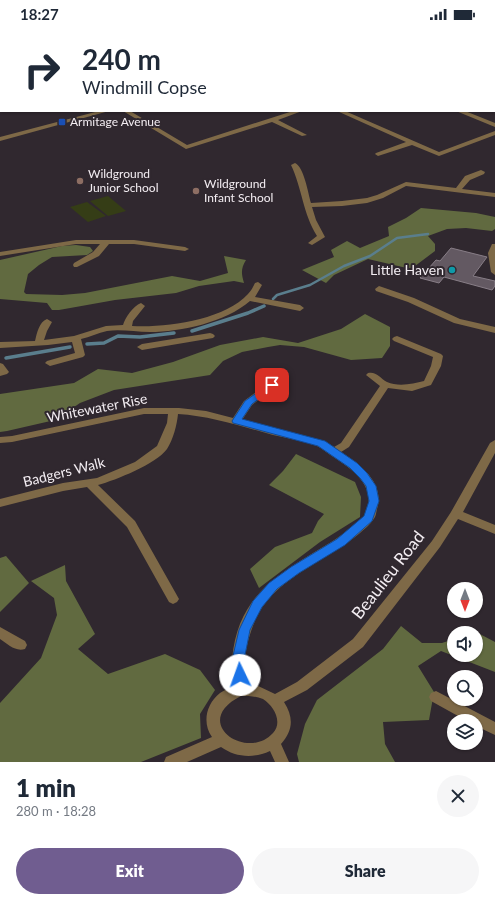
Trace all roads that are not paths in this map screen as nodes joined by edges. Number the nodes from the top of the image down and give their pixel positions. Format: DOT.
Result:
graph roads {
  1 [pos="102,112"];
  2 [pos="128,112"];
  3 [pos="296,112"];
  4 [pos="342,112"];
  5 [pos="462,112"];
  6 [pos="482,112"];
  7 [pos="472,116"];
  8 [pos="272,119"];
  9 [pos="495,125"];
  10 [pos="495,133"];
  11 [pos="304,135"];
  12 [pos="0,139"];
  13 [pos="410,143"];
  14 [pos="388,157"];
  15 [pos="295,165"];
  16 [pos="481,172"];
  17 [pos="458,190"];
  18 [pos="495,195"];
  19 [pos="308,205"];
  20 [pos="107,242"];
  21 [pos="312,244"];
  22 [pos="495,246"];
  23 [pos="186,249"];
  24 [pos="0,254"];
  25 [pos="77,265"];
  26 [pos="495,272"];
  27 [pos="258,285"];
  28 [pos="379,288"];
  29 [pos="248,298"];
  30 [pos="141,306"];
  31 [pos="300,308"];
  32 [pos="47,322"];
  33 [pos="178,327"];
  34 [pos="126,328"];
  35 [pos="495,330"];
  36 [pos="76,338"];
  37 [pos="397,339"];
  38 [pos="39,343"];
  39 [pos="0,345"];
  40 [pos="142,347"];
  41 [pos="50,363"];
  42 [pos="0,366"];
  43 [pos="0,373"];
  44 [pos="371,375"];
  45 [pos="278,376"];
  46 [pos="385,385"];
  47 [pos="173,412"];
  48 [pos="236,421"];
  49 [pos="0,440"];
  50 [pos="495,443"];
  51 [pos="334,452"];
  52 [pos="89,482"];
  53 [pos="0,503"];
  54 [pos="456,514"];
  55 [pos="495,530"];
  56 [pos="173,599"];
  57 [pos="0,632"];
  58 [pos="20,645"];
  59 [pos="242,690"];
  60 [pos="436,697"];
  61 [pos="276,700"];
  62 [pos="495,729"];
  63 [pos="221,740"];
  64 [pos="273,743"];
  65 [pos="171,762"];
  66 [pos="282,762"];
  1 -- 12 [label="street"];
  2 -- 8 [label="street"];
  3 -- 8 [label="street"];
  4 -- 13 [label="street"];
  5 -- 7 [label="street"];
  6 -- 7 [label="street"];
  7 -- 9 [label="street"];
  8 -- 11 [label="street"];
  10 -- 13 [label="street"];
  13 -- 14 [label="street"];
  15 -- 19 [label="street"];
  16 -- 17 [label="street"];
  17 -- 18 [label="street"];
  17 -- 19 [label="street"];
  19 -- 21 [label="street"];
  20 -- 23 [label="street"];
  20 -- 24 [label="street"];
  20 -- 25 [label="street"];
  22 -- 26 [label="street"];
  27 -- 29 [label="street"];
  28 -- 35 [label="street"];
  29 -- 31 [label="street"];
  29 -- 33 [label="street"];
  30 -- 34 [label="street"];
  32 -- 38 [label="street"];
  33 -- 34 [label="street"];
  33 -- 40 [label="street"];
  34 -- 36 [label="street"];
  36 -- 38 [label="street"];
  36 -- 41 [label="street"];
  37 -- 46 [label="street"];
  38 -- 39 [label="street"];
  42 -- 43 [label="street"];
  44 -- 46 [label="street"];
  45 -- 48 [label="street"];
  46 -- 51 [label="street"];
  47 -- 48 [label="street, Whitewater Rise"];
  47 -- 49 [label="street, Whitewater Rise"];
  47 -- 52 [label="street, Badgers Walk"];
  48 -- 51 [label="street, Whitewater Rise"];
  50 -- 54 [label="street, Beaulieu Road"];
  51 -- 59 [label="street, Whitewater Rise"];
  52 -- 53 [label="street, Badgers Walk"];
  52 -- 56 [label="street"];
  54 -- 55 [label="street"];
  54 -- 61 [label="street, Beaulieu Road"];
  57 -- 58 [label="street"];
  59 -- 61 [label="street"];
  59 -- 63 [label="street"];
  60 -- 62 [label="street"];
  61 -- 64 [label="street"];
  63 -- 64 [label="street"];
  63 -- 65 [label="street"];
  64 -- 66 [label="street"];
}
